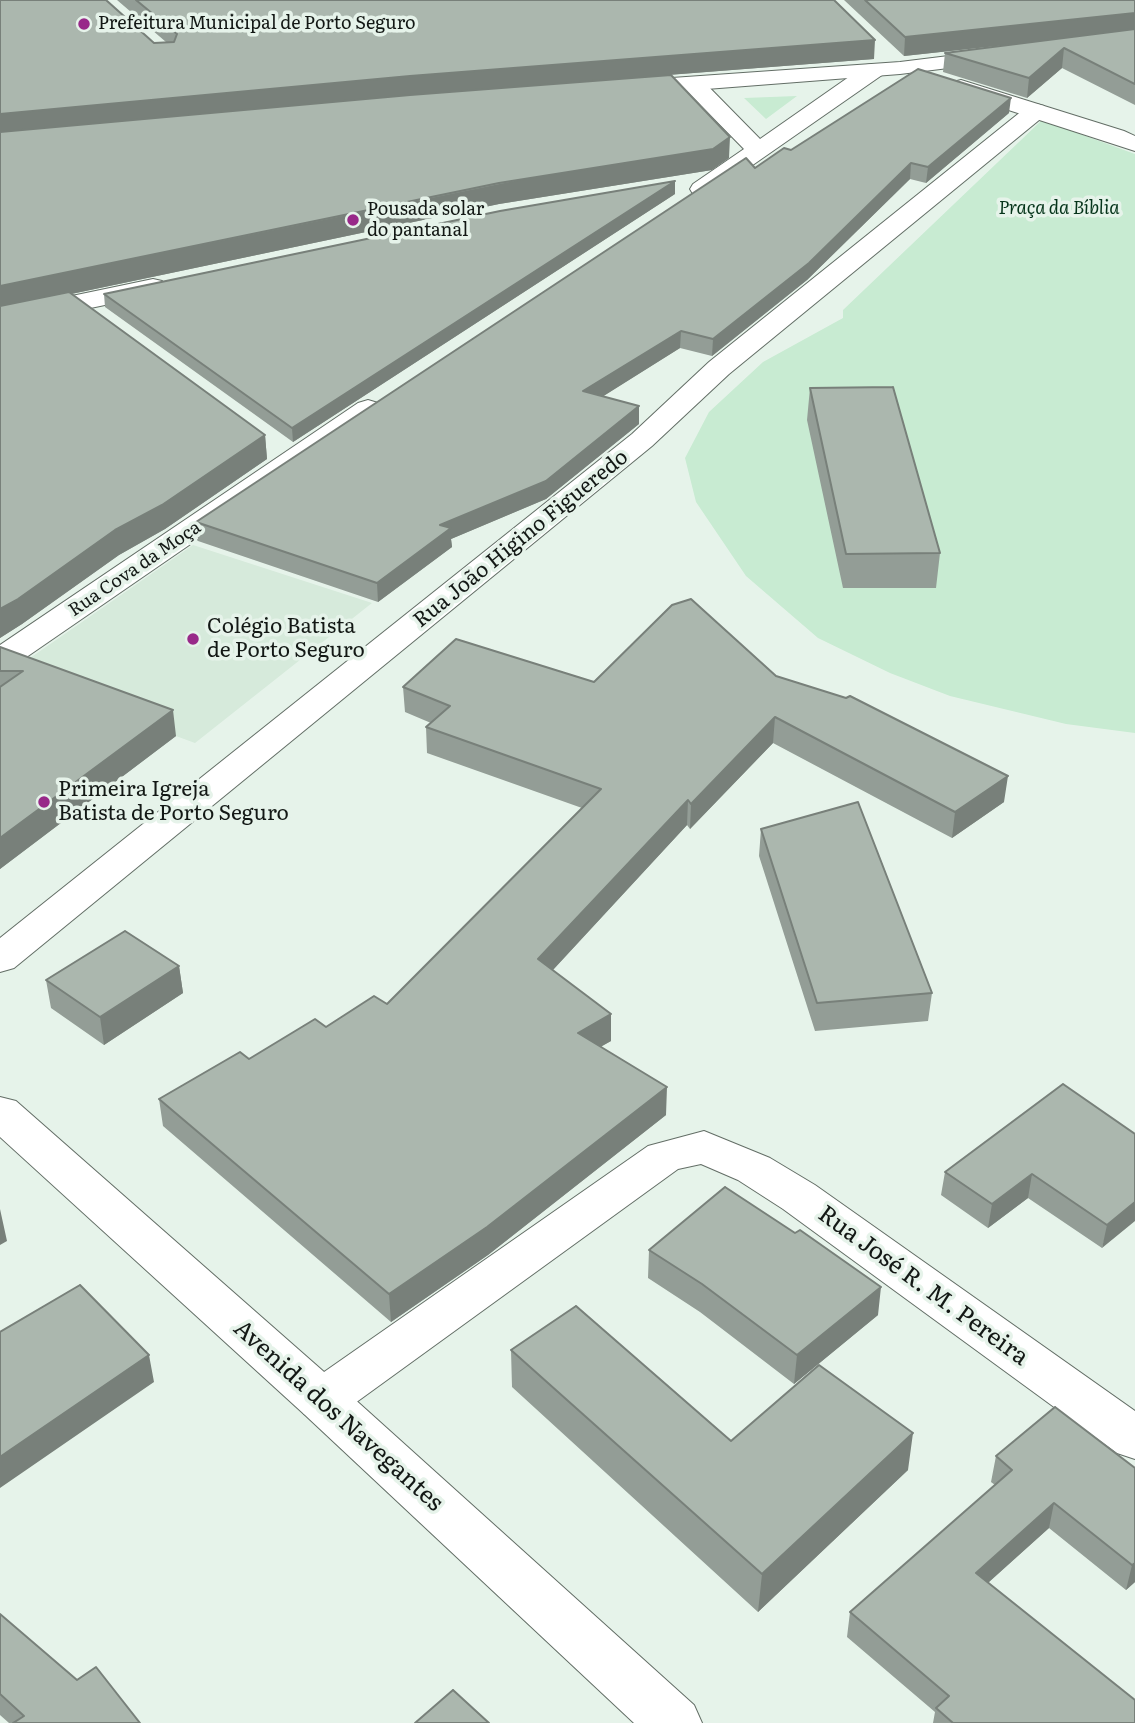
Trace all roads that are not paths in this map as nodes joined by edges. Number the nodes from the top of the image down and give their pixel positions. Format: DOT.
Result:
graph roads {
  1 [pos="1024,52"];
  2 [pos="878,60"];
  3 [pos="900,68"];
  4 [pos="692,83"];
  5 [pos="612,89"];
  6 [pos="1036,111"];
  7 [pos="1135,144"];
  8 [pos="759,151"];
  9 [pos="677,194"];
  10 [pos="173,283"];
  11 [pos="78,303"];
  12 [pos="0,319"];
  13 [pos="112,328"];
  14 [pos="395,391"];
  15 [pos="0,660"];
  16 [pos="0,959"];
  17 [pos="0,1112"];
  18 [pos="322,1400"];
  19 [pos="1135,1438"];
  20 [pos="674,1723"];
  1 -- 3 [label="street"];
  2 -- 3 [label="street"];
  2 -- 4 [label="street"];
  2 -- 8 [label="street"];
  3 -- 6 [label="street"];
  4 -- 5 [label="street"];
  4 -- 8 [label="street"];
  6 -- 7 [label="street"];
  6 -- 16 [label="street, Rua João Higino Figueredo"];
  8 -- 9 [label="street"];
  10 -- 11 [label="street"];
  11 -- 12 [label="street"];
  11 -- 13 [label="street"];
  14 -- 15 [label="street, Rua Cova da Moça"];
  17 -- 18 [label="street, Avenida dos Navegantes"];
  18 -- 19 [label="street, Rua José R. M. Pereira"];
  18 -- 20 [label="street, Avenida dos Navegantes"];
}
